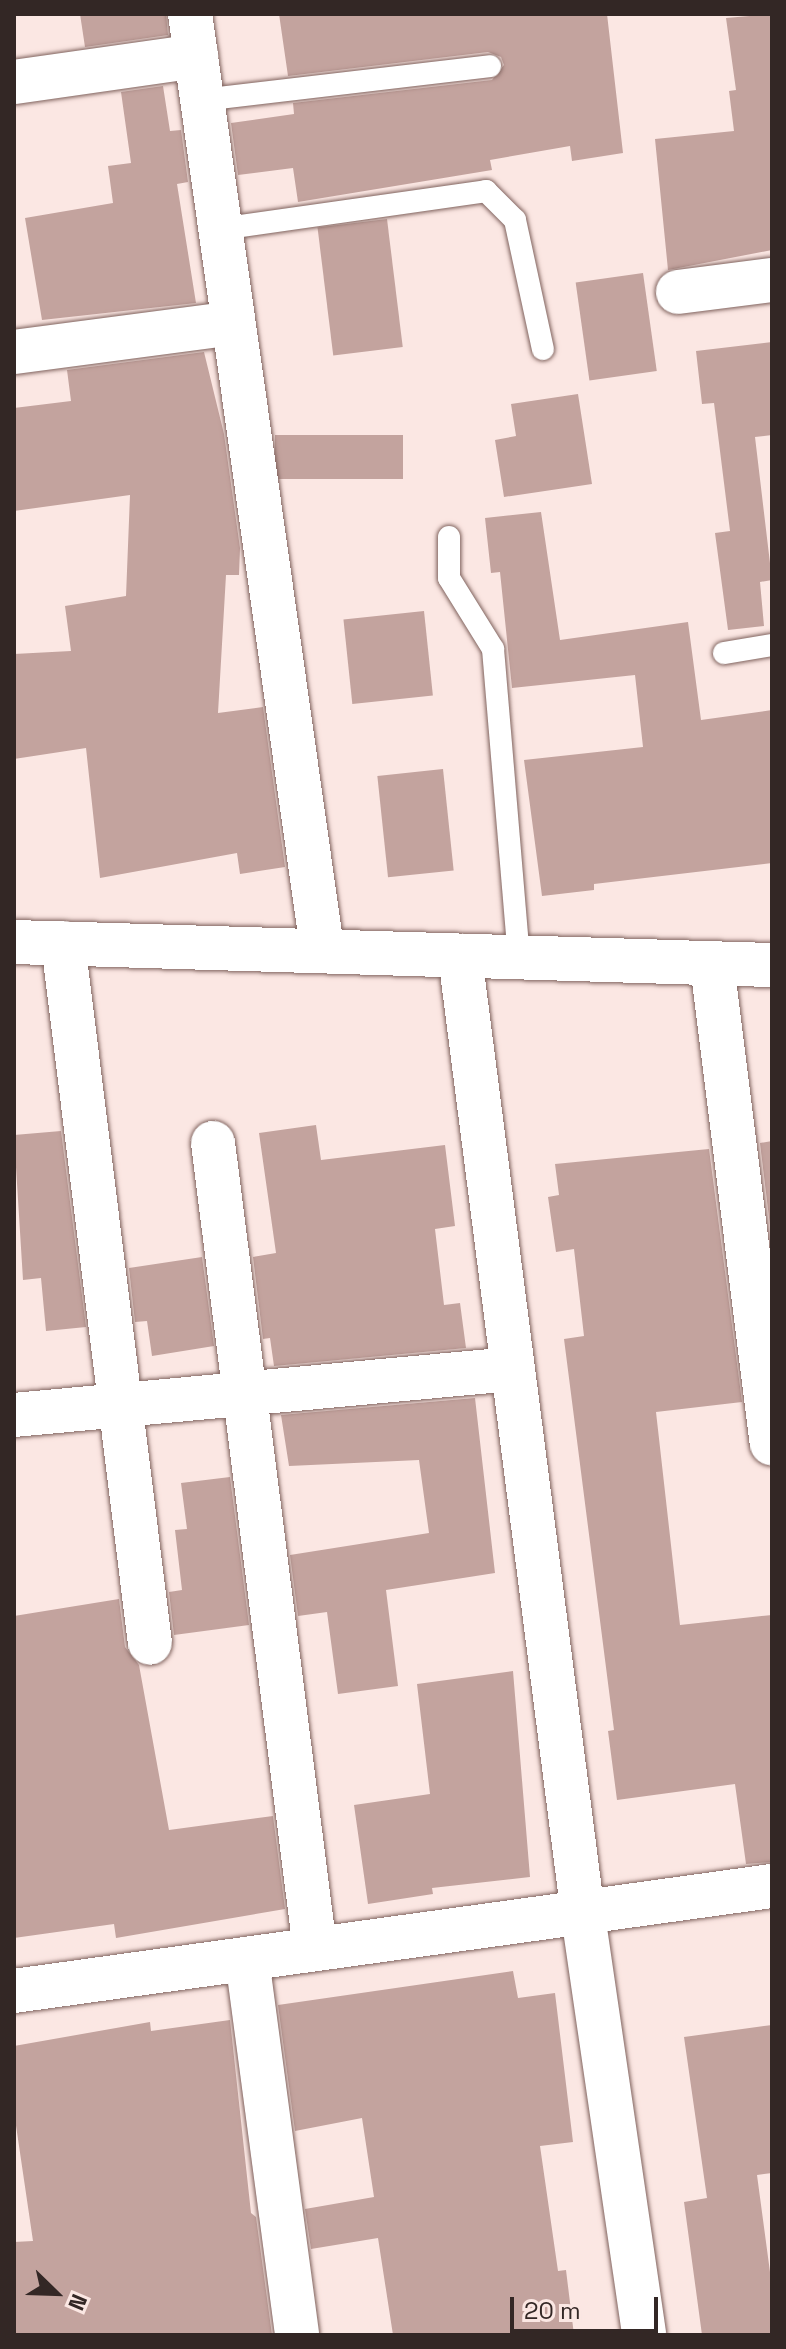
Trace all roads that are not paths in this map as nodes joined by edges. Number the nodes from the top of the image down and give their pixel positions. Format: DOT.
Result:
graph roads {
  1 [pos="193,35"];
  2 [pos="490,66"];
  3 [pos="14,82"];
  4 [pos="202,100"];
  5 [pos="220,229"];
  6 [pos="772,280"];
  7 [pos="678,292"];
  8 [pos="233,323"];
  9 [pos="543,349"];
  10 [pos="14,352"];
  11 [pos="449,537"];
  12 [pos="772,645"];
  13 [pos="724,653"];
  14 [pos="14,942"];
  15 [pos="63,943"];
  16 [pos="322,949"];
  17 [pos="460,956"];
  18 [pos="519,958"];
  19 [pos="712,964"];
  20 [pos="772,965"];
  21 [pos="213,1143"];
  22 [pos="512,1369"];
  23 [pos="245,1390"];
  24 [pos="118,1403"];
  25 [pos="14,1415"];
  26 [pos="772,1443"];
  27 [pos="150,1643"];
  28 [pos="772,1886"];
  29 [pos="583,1915"];
  30 [pos="315,1949"];
  31 [pos="247,1959"];
  32 [pos="14,1991"];
  33 [pos="297,2335"];
  34 [pos="644,2335"];
  1 -- 3 [label="street"];
  1 -- 4 [label="street"];
  2 -- 4 [label="lane"];
  4 -- 5 [label="street"];
  5 -- 8 [label="street"];
  5 -- 9 [label="lane"];
  6 -- 7 [label="street"];
  8 -- 10 [label="street"];
  8 -- 16 [label="street"];
  11 -- 18 [label="lane"];
  12 -- 13 [label="lane"];
  14 -- 15 [label="street"];
  15 -- 16 [label="street"];
  15 -- 24 [label="street"];
  16 -- 17 [label="street"];
  17 -- 18 [label="street"];
  17 -- 22 [label="street"];
  18 -- 19 [label="street"];
  19 -- 20 [label="street"];
  19 -- 26 [label="street"];
  21 -- 23 [label="street"];
  22 -- 23 [label="street"];
  22 -- 29 [label="street"];
  23 -- 24 [label="street"];
  23 -- 30 [label="street"];
  24 -- 25 [label="street"];
  24 -- 27 [label="street"];
  28 -- 29 [label="street"];
  29 -- 30 [label="street"];
  29 -- 34 [label="street"];
  30 -- 31 [label="street"];
  31 -- 32 [label="street"];
  31 -- 33 [label="street"];
}
